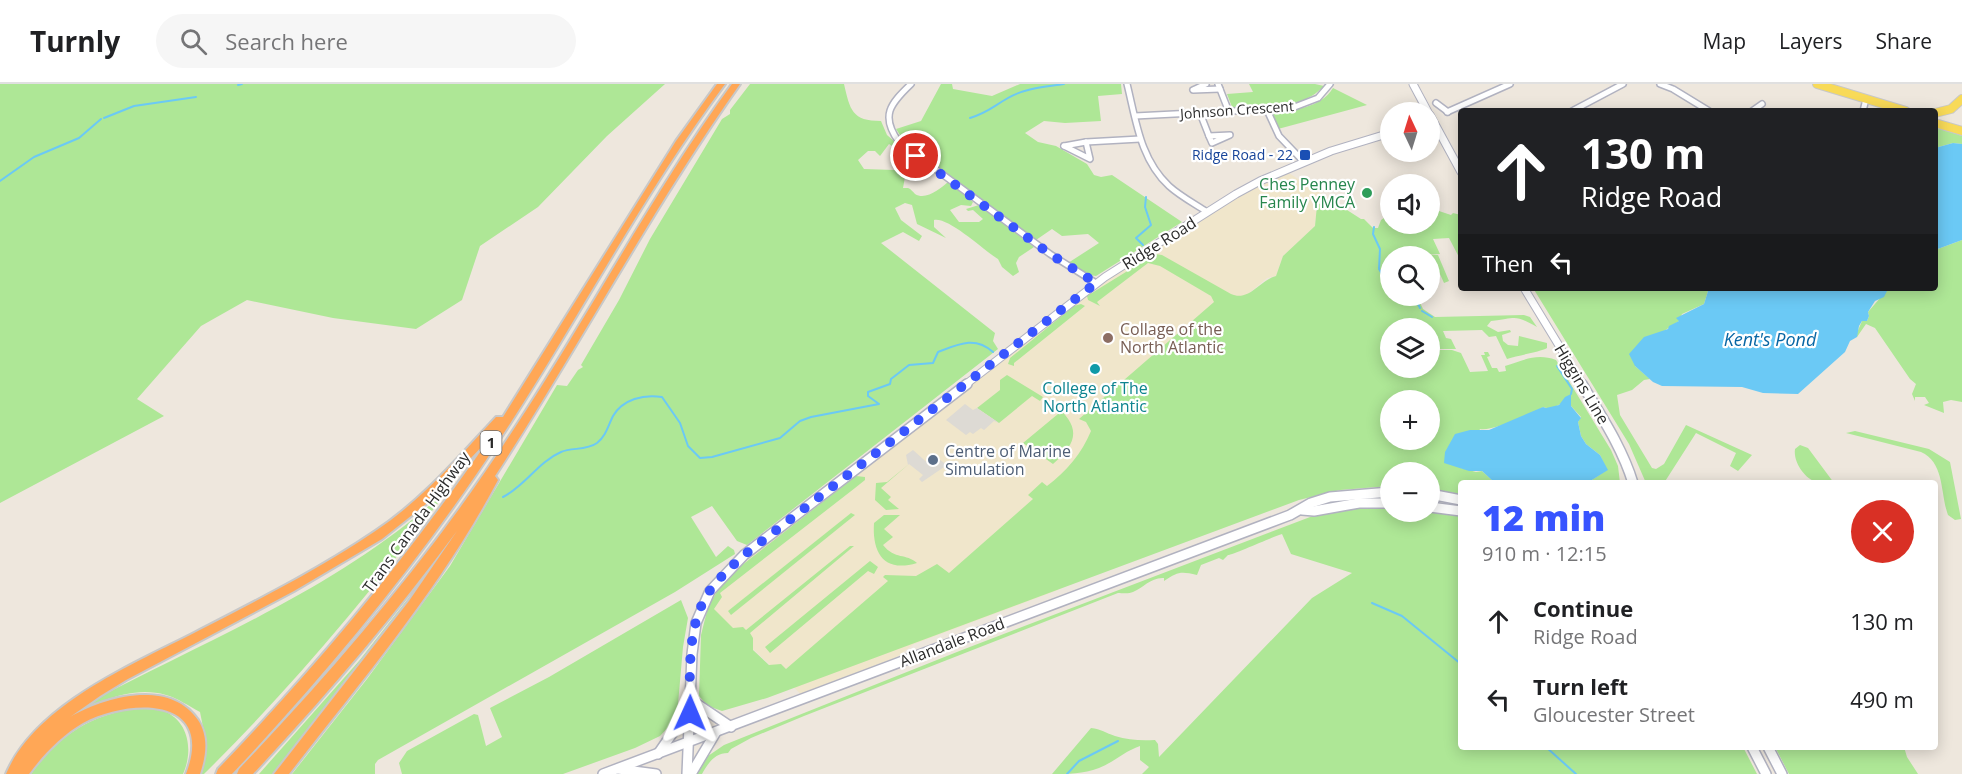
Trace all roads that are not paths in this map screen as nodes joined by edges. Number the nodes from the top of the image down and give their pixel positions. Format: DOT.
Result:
graph roads {
  1 [pos="721,84"];
  2 [pos="736,84"];
  3 [pos="911,84"];
  4 [pos="1127,84"];
  5 [pos="1206,84"];
  6 [pos="1330,84"];
  7 [pos="1413,84"];
  8 [pos="1510,84"];
  9 [pos="1623,84"];
  10 [pos="1660,84"];
  11 [pos="1817,84"];
  12 [pos="1219,86"];
  13 [pos="1866,99"];
  14 [pos="1962,100"];
  15 [pos="1422,102"];
  16 [pos="1762,104"];
  17 [pos="1440,106"];
  18 [pos="1578,108"];
  19 [pos="1704,108"];
  20 [pos="1756,108"];
  21 [pos="1864,108"];
  22 [pos="1896,108"];
  23 [pos="1267,110"];
  24 [pos="1229,112"];
  25 [pos="1938,112"];
  26 [pos="1200,113"];
  27 [pos="1135,116"];
  28 [pos="1938,119"];
  29 [pos="1938,124"];
  30 [pos="1962,125"];
  31 [pos="1962,132"];
  32 [pos="1380,135"];
  33 [pos="1440,135"];
  34 [pos="1209,136"];
  35 [pos="1140,139"];
  36 [pos="1086,142"];
  37 [pos="1304,162"];
  38 [pos="1458,167"];
  39 [pos="1207,212"];
  40 [pos="1096,283"];
  41 [pos="1526,291"];
  42 [pos="517,403"];
  43 [pos="516,436"];
  44 [pos="1632,480"];
  45 [pos="1380,493"];
  46 [pos="1440,496"];
  47 [pos="1458,499"];
  48 [pos="1380,503"];
  49 [pos="1440,508"];
  50 [pos="1302,510"];
  51 [pos="1458,511"];
  52 [pos="690,700"];
  53 [pos="731,727"];
  54 [pos="716,732"];
  55 [pos="689,742"];
  56 [pos="1754,750"];
  57 [pos="1770,750"];
  58 [pos="658,753"];
  59 [pos="617,769"];
  60 [pos="14,774"];
  61 [pos="21,774"];
  62 [pos="193,774"];
  63 [pos="223,774"];
  64 [pos="244,774"];
  65 [pos="281,774"];
  66 [pos="603,774"];
  67 [pos="656,774"];
  68 [pos="687,774"];
  69 [pos="691,774"];
  70 [pos="1766,774"];
  71 [pos="1782,774"];
  1 -- 42 [label="highway, Trans Canada Highway / 1"];
  2 -- 43 [label="highway, Trans Canada Highway / 1"];
  3 -- 40 [label="street"];
  4 -- 27 [label="street"];
  5 -- 12 [label="street"];
  6 -- 23 [label="street, Johnson Crescent"];
  7 -- 15 [label="street"];
  8 -- 17 [label="street"];
  9 -- 18 [label="street"];
  10 -- 19 [label="street"];
  11 -- 13 [label="main road"];
  12 -- 24 [label="street"];
  13 -- 21 [label="street"];
  13 -- 22 [label="main road"];
  14 -- 25 [label="main road"];
  16 -- 20 [label="street"];
  23 -- 24 [label="street, Johnson Crescent"];
  23 -- 37 [label="street"];
  24 -- 26 [label="street, Johnson Crescent"];
  26 -- 27 [label="street, Johnson Crescent"];
  26 -- 34 [label="street"];
  27 -- 35 [label="street"];
  28 -- 30 [label="main road"];
  29 -- 31 [label="main road"];
  32 -- 37 [label="street, Ridge Road"];
  33 -- 38 [label="street"];
  35 -- 36 [label="street"];
  35 -- 39 [label="street"];
  36 -- 36 [label="street"];
  37 -- 39 [label="street, Ridge Road"];
  39 -- 40 [label="street, Ridge Road"];
  40 -- 52 [label="street, Ridge Road"];
  41 -- 44 [label="street, Higgins Line"];
  42 -- 60 [label="highway"];
  42 -- 63 [label="highway, Trans Canada Highway / 1"];
  43 -- 64 [label="highway, Trans Canada Highway / 1"];
  43 -- 65 [label="highway"];
  45 -- 50 [label="street, Allandale Road"];
  46 -- 47 [label="street"];
  48 -- 50 [label="street, Allandale Road"];
  49 -- 51 [label="street"];
  50 -- 53 [label="street, Allandale Road"];
  52 -- 53 [label="street"];
  52 -- 55 [label="street, Ridge Road"];
  52 -- 58 [label="street"];
  53 -- 54 [label="street, Allandale Road"];
  54 -- 55 [label="street, Allandale Road"];
  54 -- 69 [label="street"];
  55 -- 58 [label="street, Allandale Road"];
  55 -- 68 [label="street, Ridge Road"];
  56 -- 70 [label="street"];
  57 -- 71 [label="street"];
  58 -- 59 [label="street, Allandale Road"];
  59 -- 66 [label="street, Allandale Road"];
  59 -- 67 [label="street"];
  61 -- 62 [label="highway"];
}
